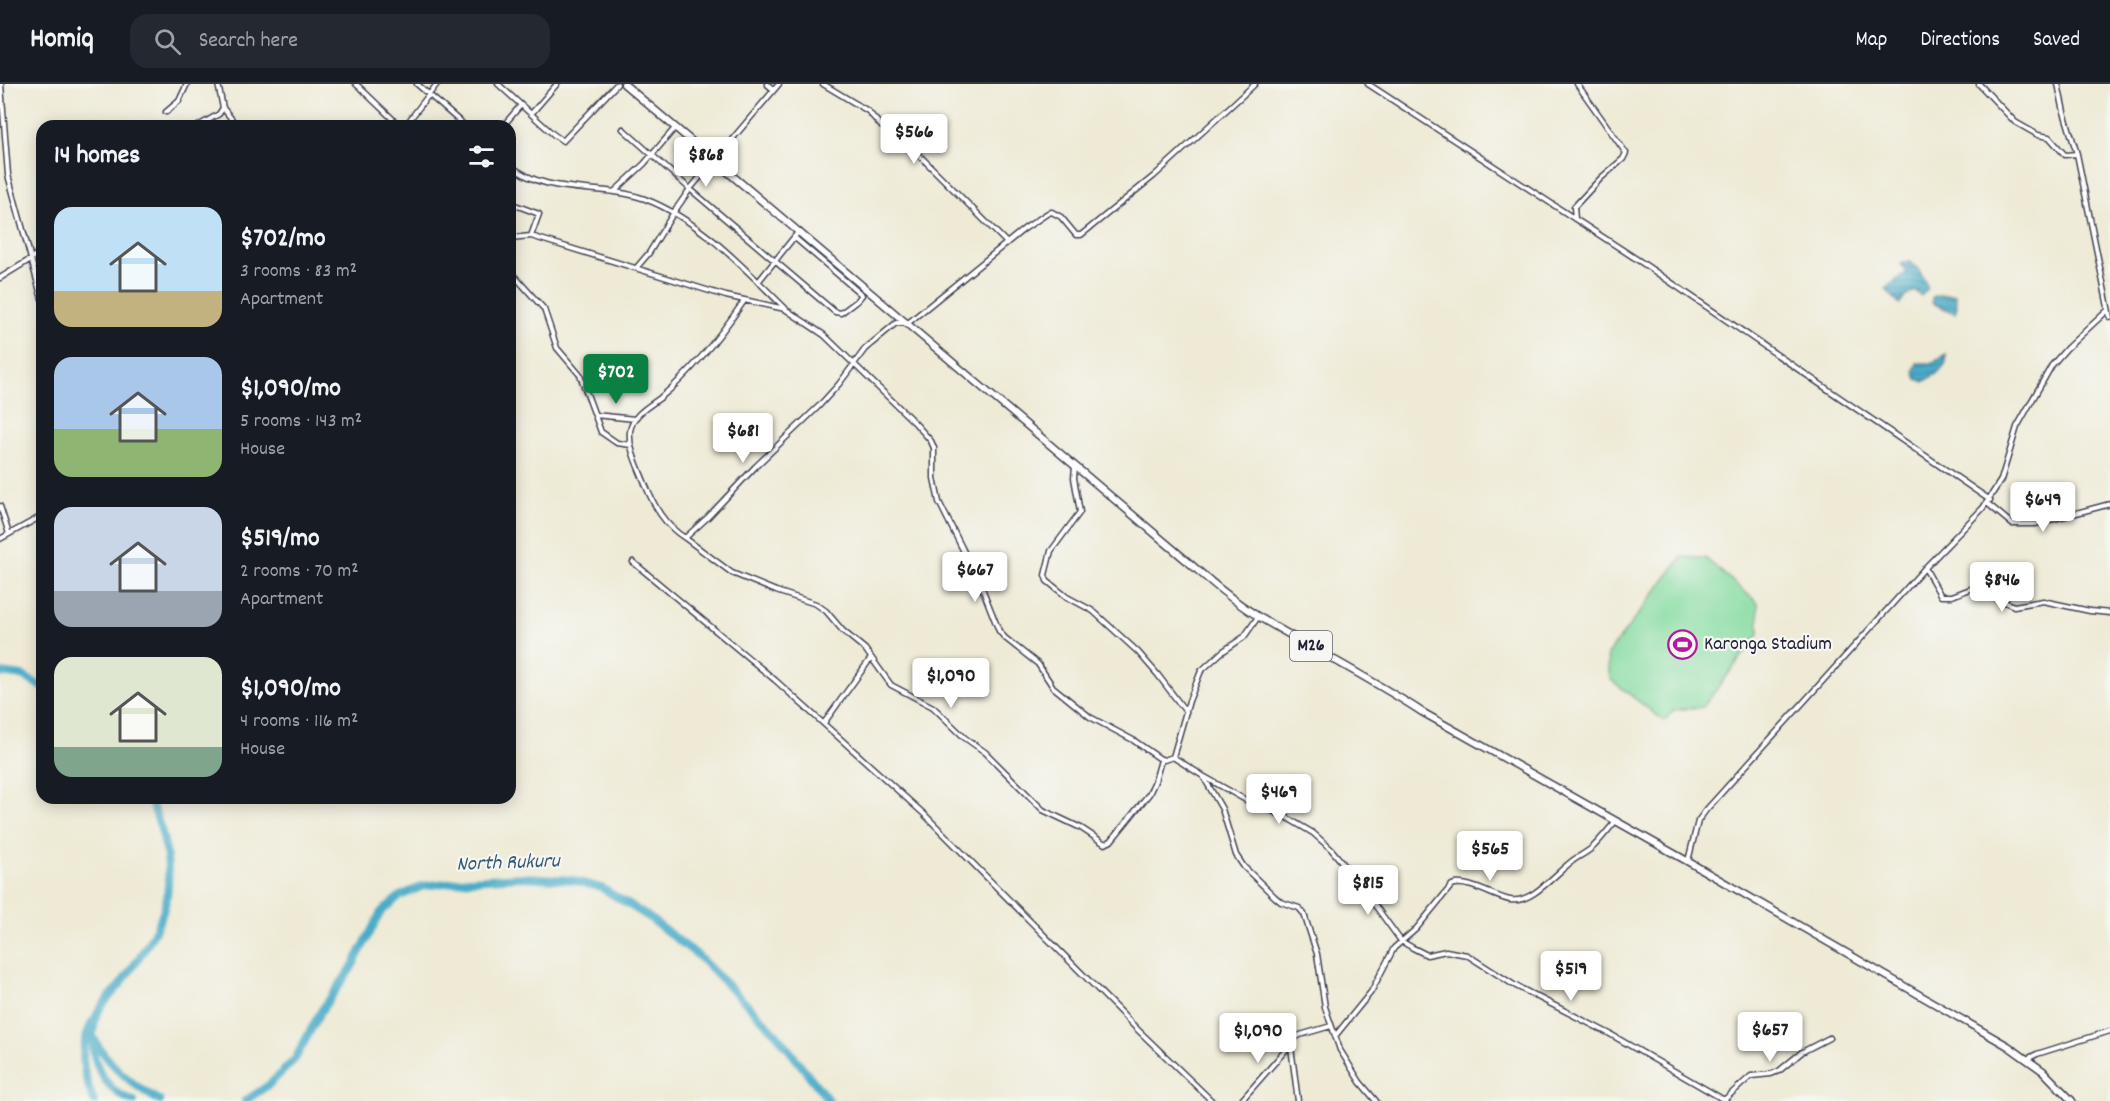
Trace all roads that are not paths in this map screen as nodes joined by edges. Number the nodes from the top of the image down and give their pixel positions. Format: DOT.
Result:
graph roads {
  1 [pos="1,84"];
  2 [pos="187,84"];
  3 [pos="218,84"];
  4 [pos="356,84"];
  5 [pos="417,84"];
  6 [pos="437,84"];
  7 [pos="498,84"];
  8 [pos="557,84"];
  9 [pos="617,84"];
  10 [pos="624,84"];
  11 [pos="767,84"];
  12 [pos="779,84"];
  13 [pos="823,84"];
  14 [pos="1255,84"];
  15 [pos="1368,84"];
  16 [pos="1577,84"];
  17 [pos="1979,84"];
  18 [pos="2058,84"];
  19 [pos="774,90"];
  20 [pos="428,95"];
  21 [pos="521,105"];
  22 [pos="223,108"];
  23 [pos="166,112"];
  24 [pos="531,114"];
  25 [pos="208,120"];
  26 [pos="232,120"];
  27 [pos="394,120"];
  28 [pos="409,120"];
  29 [pos="458,120"];
  30 [pos="508,120"];
  31 [pos="675,128"];
  32 [pos="623,129"];
  33 [pos="2078,154"];
  34 [pos="650,155"];
  35 [pos="716,160"];
  36 [pos="516,170"];
  37 [pos="690,189"];
  38 [pos="614,192"];
  39 [pos="516,205"];
  40 [pos="674,212"];
  41 [pos="1576,220"];
  42 [pos="797,235"];
  43 [pos="531,236"];
  44 [pos="516,237"];
  45 [pos="1007,243"];
  46 [pos="36,254"];
  47 [pos="31,259"];
  48 [pos="776,261"];
  49 [pos="637,267"];
  50 [pos="36,277"];
  51 [pos="0,278"];
  52 [pos="516,279"];
  53 [pos="758,282"];
  54 [pos="744,301"];
  55 [pos="785,309"];
  56 [pos="2108,310"];
  57 [pos="2110,317"];
  58 [pos="908,323"];
  59 [pos="853,364"];
  60 [pos="595,415"];
  61 [pos="635,419"];
  62 [pos="631,445"];
  63 [pos="1076,467"];
  64 [pos="1988,502"];
  65 [pos="2110,504"];
  66 [pos="0,506"];
  67 [pos="36,519"];
  68 [pos="9,534"];
  69 [pos="685,538"];
  70 [pos="0,539"];
  71 [pos="633,562"];
  72 [pos="1925,568"];
  73 [pos="2110,613"];
  74 [pos="1258,616"];
  75 [pos="872,658"];
  76 [pos="1186,712"];
  77 [pos="824,723"];
  78 [pos="1173,757"];
  79 [pos="1161,760"];
  80 [pos="1203,776"];
  81 [pos="1615,822"];
  82 [pos="1687,861"];
  83 [pos="1401,941"];
  84 [pos="1331,1026"];
  85 [pos="2110,1031"];
  86 [pos="1336,1035"];
  87 [pos="1829,1038"];
  88 [pos="1291,1043"];
  89 [pos="2026,1059"];
  90 [pos="1212,1101"];
  91 [pos="1241,1101"];
  92 [pos="1298,1101"];
  93 [pos="1376,1101"];
  94 [pos="1725,1101"];
  95 [pos="2072,1101"];
  1 -- 47 [label="street"];
  2 -- 23 [label="street"];
  3 -- 22 [label="street"];
  4 -- 27 [label="street"];
  5 -- 20 [label="street"];
  6 -- 20 [label="street"];
  7 -- 21 [label="street"];
  8 -- 24 [label="street"];
  9 -- 24 [label="street"];
  10 -- 31 [label="main road, M26"];
  11 -- 19 [label="street"];
  12 -- 19 [label="street"];
  13 -- 45 [label="street"];
  14 -- 45 [label="street"];
  15 -- 41 [label="street"];
  16 -- 41 [label="street"];
  17 -- 33 [label="street"];
  18 -- 33 [label="street"];
  19 -- 35 [label="street"];
  20 -- 28 [label="street"];
  20 -- 29 [label="street"];
  21 -- 24 [label="street"];
  21 -- 30 [label="street"];
  22 -- 25 [label="street"];
  22 -- 26 [label="street"];
  31 -- 34 [label="street"];
  31 -- 35 [label="main road, M26"];
  32 -- 34 [label="street"];
  33 -- 56 [label="street"];
  34 -- 37 [label="street"];
  34 -- 38 [label="street"];
  35 -- 37 [label="street"];
  35 -- 42 [label="main road, M26"];
  36 -- 38 [label="street"];
  37 -- 40 [label="street"];
  37 -- 48 [label="street"];
  38 -- 40 [label="street"];
  39 -- 43 [label="street"];
  40 -- 49 [label="street"];
  40 -- 53 [label="street"];
  41 -- 64 [label="street"];
  42 -- 48 [label="street"];
  42 -- 48 [label="street"];
  42 -- 58 [label="main road, M26"];
  43 -- 44 [label="street"];
  43 -- 49 [label="street"];
  45 -- 58 [label="street"];
  46 -- 47 [label="street"];
  47 -- 50 [label="street"];
  47 -- 51 [label="street"];
  48 -- 53 [label="street"];
  49 -- 54 [label="street"];
  52 -- 60 [label="street"];
  53 -- 55 [label="street"];
  54 -- 55 [label="street"];
  54 -- 61 [label="street"];
  55 -- 59 [label="street"];
  56 -- 57 [label="street"];
  56 -- 64 [label="street"];
  58 -- 59 [label="street"];
  58 -- 63 [label="main road, M26"];
  59 -- 69 [label="street"];
  59 -- 79 [label="street"];
  60 -- 61 [label="street"];
  60 -- 62 [label="street"];
  61 -- 62 [label="street"];
  62 -- 69 [label="street"];
  63 -- 74 [label="main road, M26"];
  63 -- 76 [label="street"];
  64 -- 65 [label="street"];
  64 -- 72 [label="street"];
  66 -- 68 [label="street"];
  67 -- 68 [label="street"];
  68 -- 70 [label="street"];
  69 -- 75 [label="street"];
  71 -- 77 [label="street"];
  72 -- 73 [label="street"];
  72 -- 82 [label="street"];
  74 -- 76 [label="street"];
  74 -- 81 [label="main road, M26"];
  75 -- 77 [label="street"];
  75 -- 79 [label="street"];
  76 -- 78 [label="street"];
  77 -- 90 [label="street"];
  78 -- 79 [label="street"];
  78 -- 80 [label="street"];
  80 -- 83 [label="street"];
  80 -- 84 [label="street"];
  81 -- 82 [label="main road, M26"];
  81 -- 83 [label="street"];
  82 -- 89 [label="main road, M26"];
  83 -- 86 [label="street"];
  83 -- 94 [label="street"];
  84 -- 86 [label="street"];
  84 -- 88 [label="street"];
  85 -- 89 [label="street"];
  86 -- 93 [label="street"];
  87 -- 94 [label="street"];
  88 -- 91 [label="street"];
  88 -- 92 [label="street"];
  89 -- 95 [label="main road, M26"];
}
